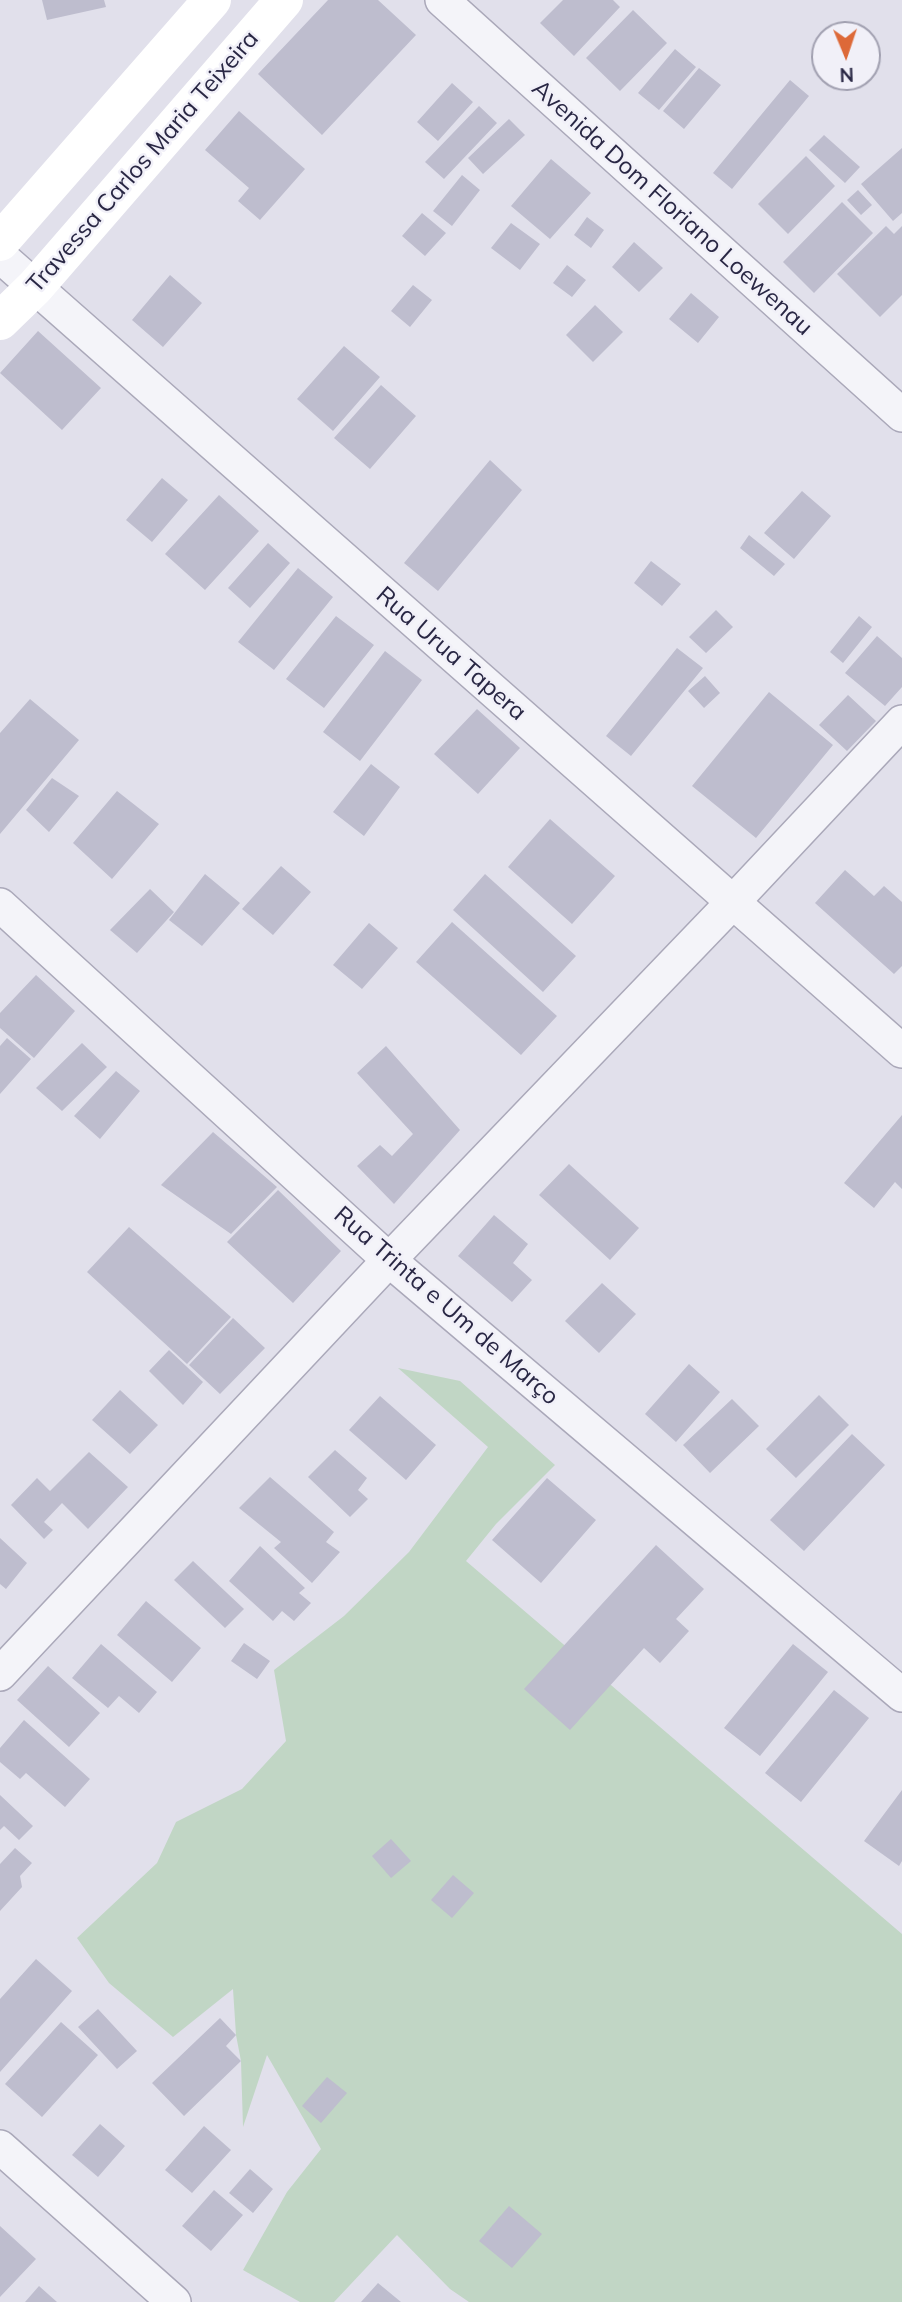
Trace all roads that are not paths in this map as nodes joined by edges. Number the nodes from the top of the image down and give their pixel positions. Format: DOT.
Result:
graph roads {
  1 [pos="212,0"];
  2 [pos="284,0"];
  3 [pos="442,0"];
  4 [pos="0,242"];
  5 [pos="0,256"];
  6 [pos="35,287"];
  7 [pos="0,321"];
  8 [pos="902,415"];
  9 [pos="902,722"];
  10 [pos="732,903"];
  11 [pos="0,905"];
  12 [pos="902,1051"];
  13 [pos="389,1260"];
  14 [pos="0,1674"];
  15 [pos="902,1695"];
  16 [pos="0,2147"];
  17 [pos="174,2302"];
  1 -- 4 [label="main road"];
  2 -- 6 [label="main road, Travessa Carlos Maria Teixeira"];
  3 -- 8 [label="street, Avenida Dom Floriano Loewenau"];
  5 -- 6 [label="street, Rua Urua Tapera"];
  6 -- 7 [label="main road, Travessa Carlos Maria Teixeira"];
  6 -- 10 [label="street, Rua Urua Tapera"];
  9 -- 10 [label="street"];
  10 -- 12 [label="street, Rua Urua Tapera"];
  10 -- 13 [label="street"];
  11 -- 13 [label="street, Rua Trinta e Um de Março"];
  13 -- 14 [label="street"];
  13 -- 15 [label="street, Rua Trinta e Um de Março"];
  16 -- 17 [label="street"];
}
